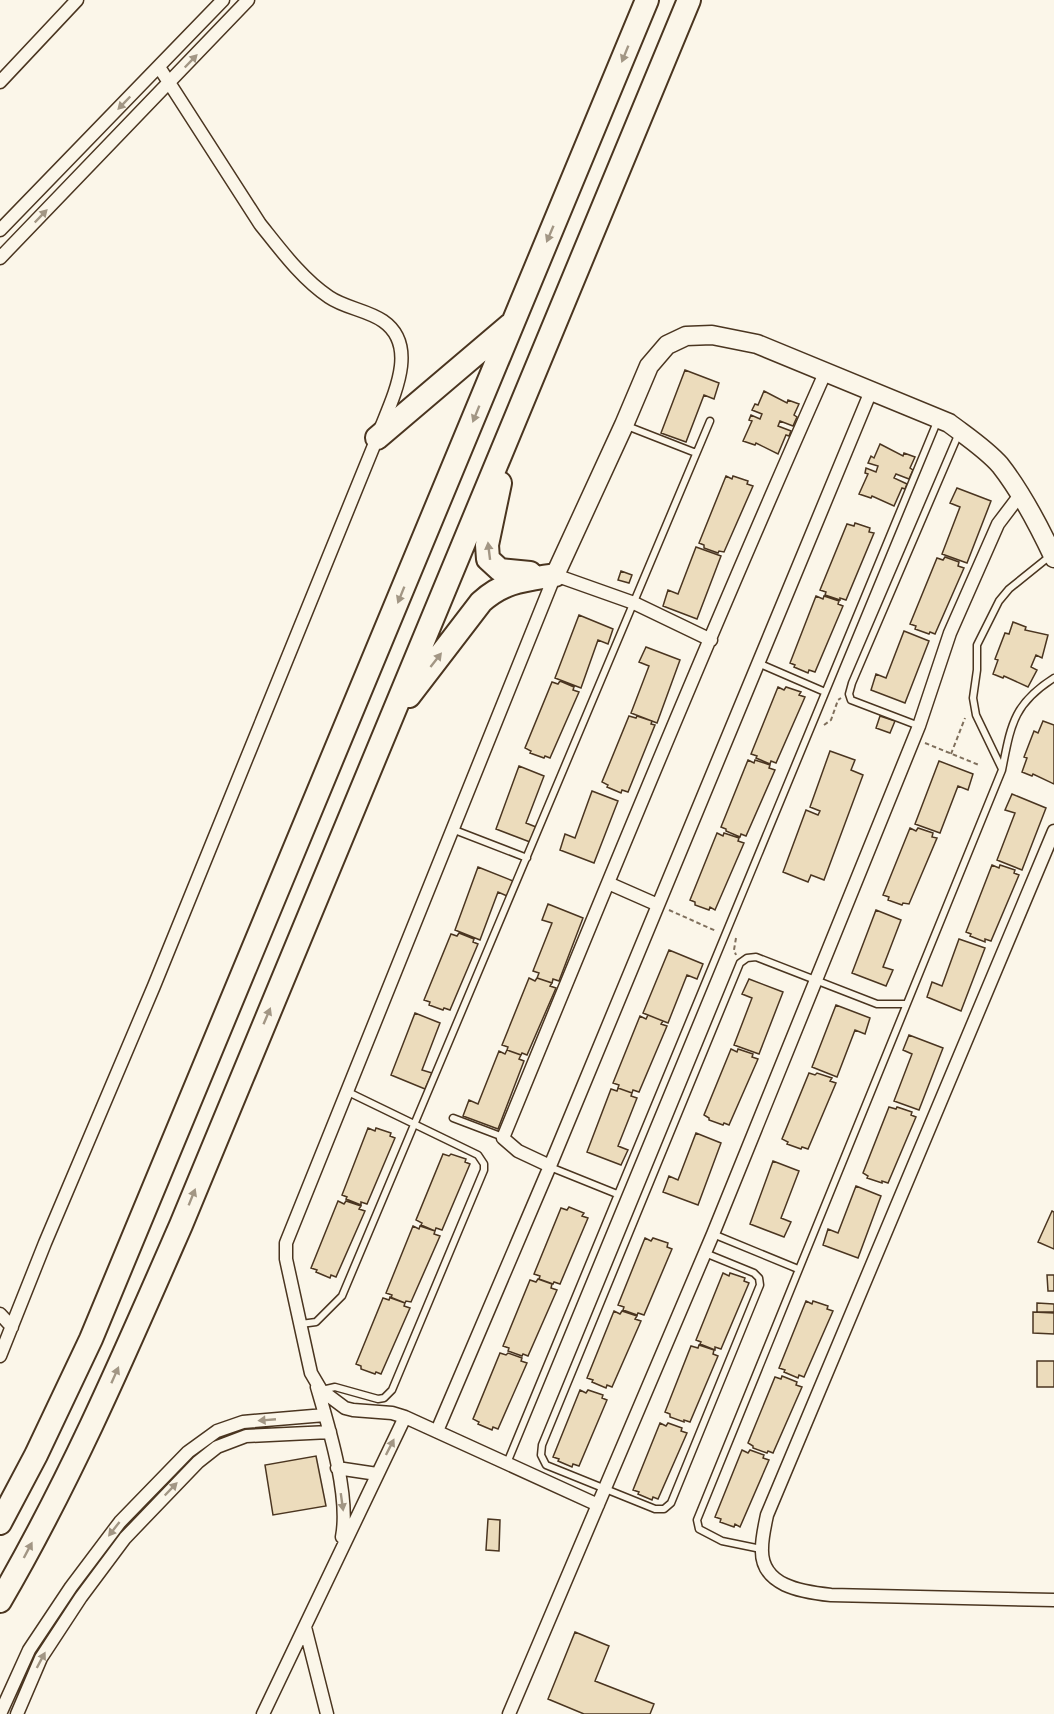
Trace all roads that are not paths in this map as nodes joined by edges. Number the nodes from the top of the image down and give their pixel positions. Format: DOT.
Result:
graph roads {
  1 [pos="77,0"];
  2 [pos="223,0"];
  3 [pos="248,0"];
  4 [pos="647,0"];
  5 [pos="689,0"];
  6 [pos="159,67"];
  7 [pos="0,82"];
  8 [pos="169,84"];
  9 [pos="0,230"];
  10 [pos="0,258"];
  11 [pos="513,322"];
  12 [pos="825,373"];
  13 [pos="871,391"];
  14 [pos="939,419"];
  15 [pos="710,421"];
  16 [pos="624,425"];
  17 [pos="511,431"];
  18 [pos="960,431"];
  19 [pos="377,438"];
  20 [pos="696,453"];
  21 [pos="1020,495"];
  22 [pos="1053,556"];
  23 [pos="555,575"];
  24 [pos="634,603"];
  25 [pos="711,640"];
  26 [pos="758,663"];
  27 [pos="1054,678"];
  28 [pos="825,692"];
  29 [pos="388,723"];
  30 [pos="919,726"];
  31 [pos="1002,770"];
  32 [pos="452,829"];
  33 [pos="1054,831"];
  34 [pos="527,858"];
  35 [pos="608,883"];
  36 [pos="658,905"];
  37 [pos="816,980"];
  38 [pos="906,1004"];
  39 [pos="346,1091"];
  40 [pos="453,1118"];
  41 [pos="415,1125"];
  42 [pos="503,1138"];
  43 [pos="549,1166"];
  44 [pos="617,1194"];
  45 [pos="713,1234"];
  46 [pos="705,1253"];
  47 [pos="798,1269"];
  48 [pos="0,1314"];
  49 [pos="301,1324"];
  50 [pos="12,1327"];
  51 [pos="0,1356"];
  52 [pos="319,1387"];
  53 [pos="326,1414"];
  54 [pos="405,1417"];
  55 [pos="437,1431"];
  56 [pos="330,1432"];
  57 [pos="507,1464"];
  58 [pos="337,1468"];
  59 [pos="377,1474"];
  60 [pos="605,1489"];
  61 [pos="598,1505"];
  62 [pos="0,1523"];
  63 [pos="761,1549"];
  64 [pos="338,1556"];
  65 [pos="1054,1600"];
  66 [pos="0,1602"];
  67 [pos="305,1627"];
  68 [pos="0,1714"];
  69 [pos="17,1714"];
  70 [pos="263,1714"];
  71 [pos="327,1714"];
  72 [pos="509,1714"];
  1 -- 7 [label="street"];
  2 -- 6 [label="street"];
  8 -- 3 [label="street, one-way"];
  4 -- 11 [label="highway, one-way"];
  5 -- 17 [label="highway"];
  6 -- 8 [label="street"];
  6 -- 9 [label="street, one-way"];
  10 -- 8 [label="street, one-way"];
  8 -- 19 [label="street"];
  11 -- 19 [label="highway"];
  11 -- 62 [label="highway, one-way"];
  12 -- 13 [label="street"];
  12 -- 16 [label="street"];
  12 -- 25 [label="street"];
  13 -- 14 [label="street"];
  13 -- 26 [label="street"];
  14 -- 18 [label="street"];
  14 -- 28 [label="lane"];
  15 -- 20 [label="lane"];
  16 -- 20 [label="lane"];
  16 -- 23 [label="street"];
  23 -- 17 [label="highway, one-way"];
  17 -- 29 [label="highway"];
  18 -- 21 [label="street"];
  18 -- 30 [label="lane"];
  19 -- 50 [label="street"];
  20 -- 24 [label="lane"];
  21 -- 22 [label="street"];
  21 -- 30 [label="street"];
  22 -- 31 [label="lane"];
  23 -- 24 [label="street"];
  29 -- 23 [label="highway, one-way"];
  23 -- 32 [label="street"];
  24 -- 25 [label="street"];
  24 -- 34 [label="lane"];
  25 -- 35 [label="street"];
  26 -- 28 [label="lane"];
  26 -- 36 [label="street"];
  27 -- 31 [label="lane"];
  28 -- 44 [label="lane"];
  66 -- 29 [label="highway, one-way"];
  30 -- 37 [label="street"];
  31 -- 38 [label="lane"];
  32 -- 34 [label="lane"];
  32 -- 39 [label="street"];
  33 -- 63 [label="street"];
  34 -- 41 [label="lane"];
  35 -- 36 [label="street"];
  35 -- 42 [label="street"];
  36 -- 43 [label="street"];
  37 -- 38 [label="lane"];
  37 -- 45 [label="street"];
  37 -- 60 [label="lane"];
  38 -- 47 [label="lane"];
  39 -- 41 [label="lane"];
  39 -- 49 [label="street"];
  40 -- 42 [label="lane"];
  41 -- 49 [label="lane"];
  41 -- 52 [label="lane"];
  42 -- 43 [label="street"];
  43 -- 44 [label="lane"];
  43 -- 55 [label="street"];
  44 -- 57 [label="lane"];
  45 -- 46 [label="street"];
  45 -- 47 [label="lane"];
  46 -- 60 [label="street"];
  46 -- 60 [label="lane"];
  47 -- 63 [label="lane"];
  48 -- 50 [label="street"];
  49 -- 52 [label="street"];
  50 -- 51 [label="street"];
  52 -- 53 [label="street"];
  52 -- 54 [label="street"];
  53 -- 56 [label="street"];
  53 -- 68 [label="street, one-way"];
  54 -- 55 [label="street"];
  59 -- 54 [label="street, one-way"];
  55 -- 57 [label="street"];
  56 -- 58 [label="street"];
  69 -- 56 [label="street, one-way"];
  57 -- 61 [label="street"];
  58 -- 59 [label="street"];
  58 -- 64 [label="street, one-way"];
  59 -- 64 [label="street"];
  60 -- 61 [label="street"];
  61 -- 72 [label="street"];
  63 -- 65 [label="street"];
  64 -- 67 [label="street"];
  67 -- 70 [label="street"];
  67 -- 71 [label="street"];
}
